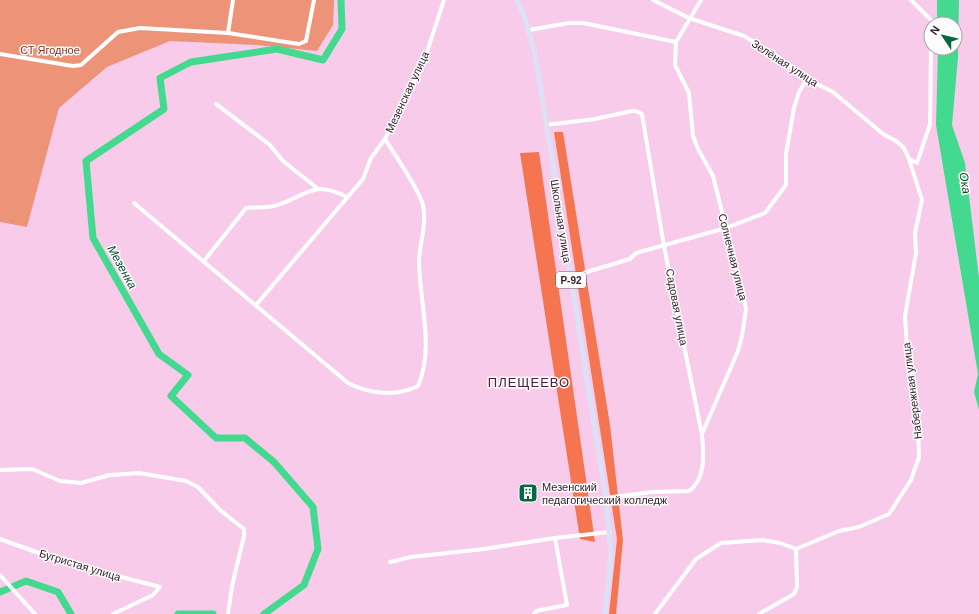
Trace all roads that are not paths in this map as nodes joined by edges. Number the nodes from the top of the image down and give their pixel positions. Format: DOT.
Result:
graph roads {
  1 [pos="233,0"];
  2 [pos="314,0"];
  3 [pos="444,0"];
  4 [pos="517,0"];
  5 [pos="653,0"];
  6 [pos="701,0"];
  7 [pos="911,0"];
  8 [pos="927,16"];
  9 [pos="689,18"];
  10 [pos="529,30"];
  11 [pos="228,33"];
  12 [pos="676,42"];
  13 [pos="0,54"];
  14 [pos="931,56"];
  15 [pos="807,80"];
  16 [pos="216,104"];
  17 [pos="546,125"];
  18 [pos="385,139"];
  19 [pos="904,148"];
  20 [pos="909,159"];
  21 [pos="317,188"];
  22 [pos="346,197"];
  23 [pos="134,203"];
  24 [pos="726,228"];
  25 [pos="664,246"];
  26 [pos="204,261"];
  27 [pos="570,277"];
  28 [pos="256,305"];
  29 [pos="702,435"];
  30 [pos="0,470"];
  31 [pos="606,498"];
  32 [pos="610,532"];
  33 [pos="555,538"];
  34 [pos="0,539"];
  35 [pos="796,549"];
  36 [pos="390,562"];
  37 [pos="0,575"];
  38 [pos="35,614"];
  39 [pos="113,614"];
  40 [pos="228,614"];
  41 [pos="534,614"];
  42 [pos="605,614"];
  43 [pos="655,614"];
  44 [pos="759,614"];
  1 -- 11 [label="street"];
  2 -- 11 [label="street"];
  3 -- 18 [label="street, Мезенская улица"];
  4 -- 10 [label="main road, Р-92"];
  5 -- 9 [label="street, Зелёная улица"];
  6 -- 9 [label="street"];
  7 -- 8 [label="street"];
  9 -- 12 [label="street"];
  9 -- 15 [label="street, Зелёная улица"];
  10 -- 12 [label="street"];
  10 -- 17 [label="main road, Школьная улица / Р-92"];
  11 -- 13 [label="street"];
  12 -- 24 [label="street, Солнечная улица"];
  14 -- 20 [label="street"];
  15 -- 19 [label="street, Зелёная улица"];
  15 -- 24 [label="street"];
  16 -- 21 [label="street"];
  17 -- 25 [label="street, Садовая улица"];
  17 -- 27 [label="main road, Школьная улица / Р-92"];
  18 -- 22 [label="street, Мезенская улица"];
  18 -- 28 [label="street"];
  19 -- 20 [label="street, Набережная улица"];
  20 -- 35 [label="street, Набережная улица"];
  21 -- 22 [label="street"];
  21 -- 26 [label="street"];
  22 -- 28 [label="street, Мезенская улица"];
  23 -- 26 [label="street"];
  24 -- 25 [label="street"];
  24 -- 29 [label="street, Солнечная улица"];
  25 -- 27 [label="street"];
  25 -- 29 [label="street, Садовая улица"];
  26 -- 28 [label="street"];
  27 -- 31 [label="main road, Школьная улица / Р-92"];
  29 -- 31 [label="street, Садовая улица"];
  30 -- 40 [label="street"];
  31 -- 32 [label="main road, Школьная улица / Р-92"];
  32 -- 33 [label="street"];
  32 -- 42 [label="main road, Р-92"];
  33 -- 36 [label="street"];
  33 -- 41 [label="street"];
  34 -- 39 [label="street, Бугристая улица"];
  35 -- 43 [label="street"];
  35 -- 44 [label="street"];
  37 -- 38 [label="street"];
}
